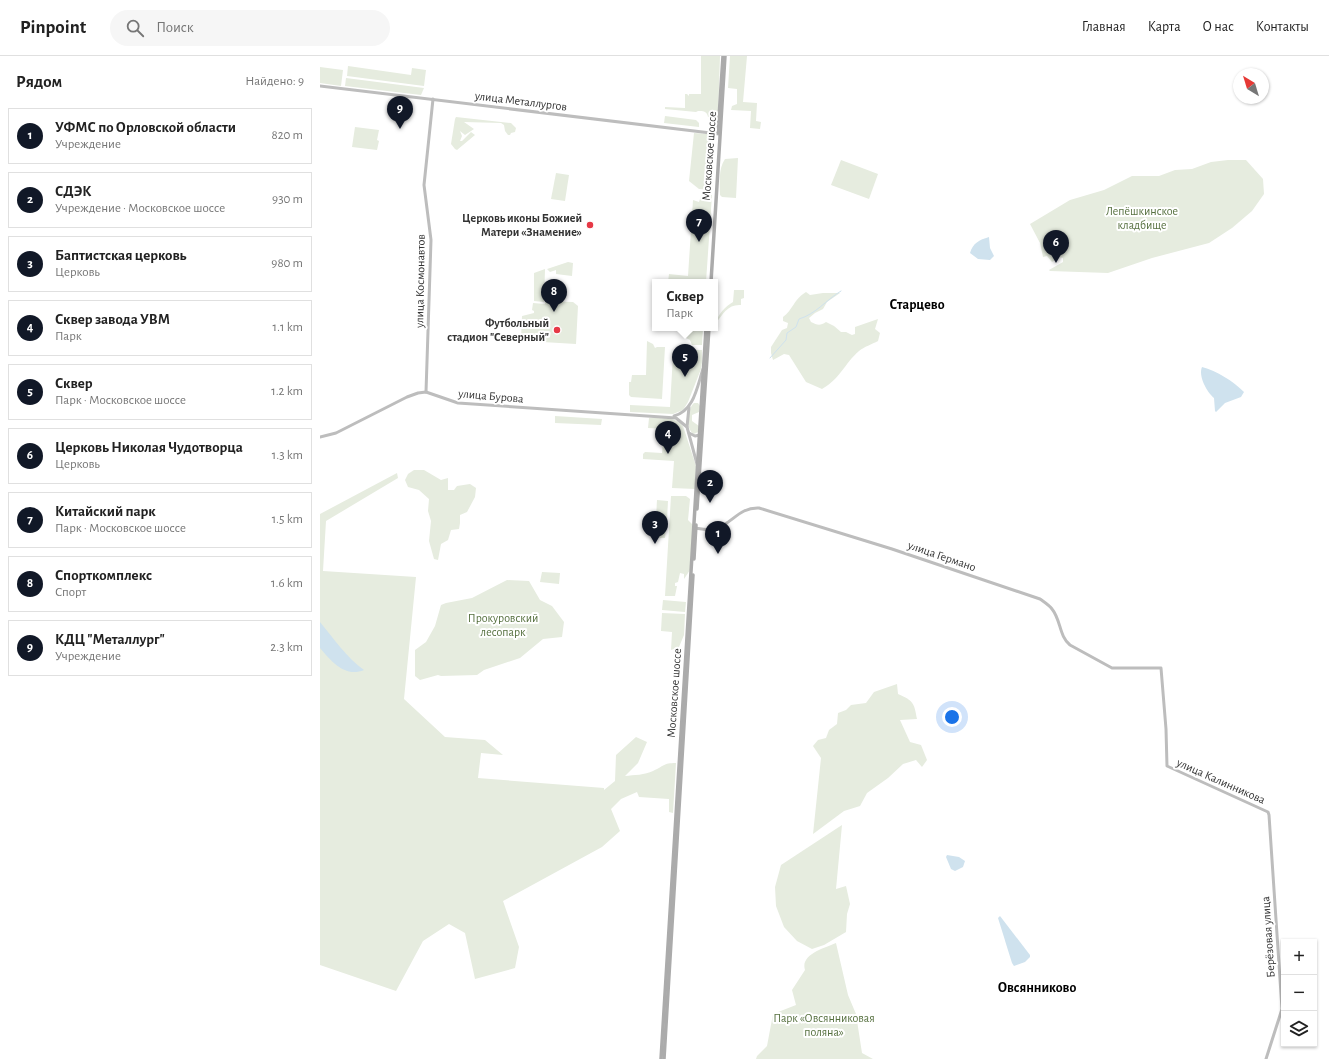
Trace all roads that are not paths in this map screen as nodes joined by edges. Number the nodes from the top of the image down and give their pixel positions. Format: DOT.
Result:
graph roads {
  1 [pos="724,56"];
  2 [pos="320,86"];
  3 [pos="433,99"];
  4 [pos="720,134"];
  5 [pos="710,279"];
  6 [pos="708,331"];
  7 [pos="708,331"];
  8 [pos="704,366"];
  9 [pos="426,392"];
  10 [pos="692,403"];
  11 [pos="703,406"];
  12 [pos="689,407"];
  13 [pos="672,417"];
  14 [pos="687,427"];
  15 [pos="689,433"];
  16 [pos="701,434"];
  17 [pos="320,437"];
  18 [pos="697,465"];
  19 [pos="695,528"];
  20 [pos="1167,766"];
  21 [pos="1268,812"];
  22 [pos="661,1059"];
  23 [pos="664,1059"];
  24 [pos="1266,1059"];
  1 -- 4 [label="main road, Московское шоссе"];
  2 -- 3 [label="main road, улица Металлургов"];
  3 -- 4 [label="main road, улица Металлургов"];
  3 -- 9 [label="main road, улица Космонавтов"];
  4 -- 5 [label="main road, Московское шоссе"];
  6 -- 8 [label="main road, Московское шоссе"];
  7 -- 11 [label="main road, Московское шоссе"];
  8 -- 10 [label="main road"];
  8 -- 11 [label="main road, Московское шоссе"];
  9 -- 13 [label="main road, улица Бурова"];
  9 -- 17 [label="main road"];
  10 -- 11 [label="main road"];
  10 -- 12 [label="main road"];
  11 -- 16 [label="main road, Московское шоссе"];
  12 -- 13 [label="main road"];
  12 -- 14 [label="main road"];
  13 -- 14 [label="main road"];
  14 -- 15 [label="main road"];
  15 -- 16 [label="main road"];
  15 -- 18 [label="main road"];
  16 -- 18 [label="main road, Московское шоссе"];
  16 -- 19 [label="main road, Московское шоссе"];
  18 -- 19 [label="main road, Московское шоссе"];
  19 -- 20 [label="main road, улица Германо"];
  19 -- 22 [label="main road, Московское шоссе"];
  19 -- 23 [label="main road, Московское шоссе"];
  20 -- 21 [label="main road, улица Калинникова"];
  21 -- 24 [label="main road, Берёзовая улица"];
}
